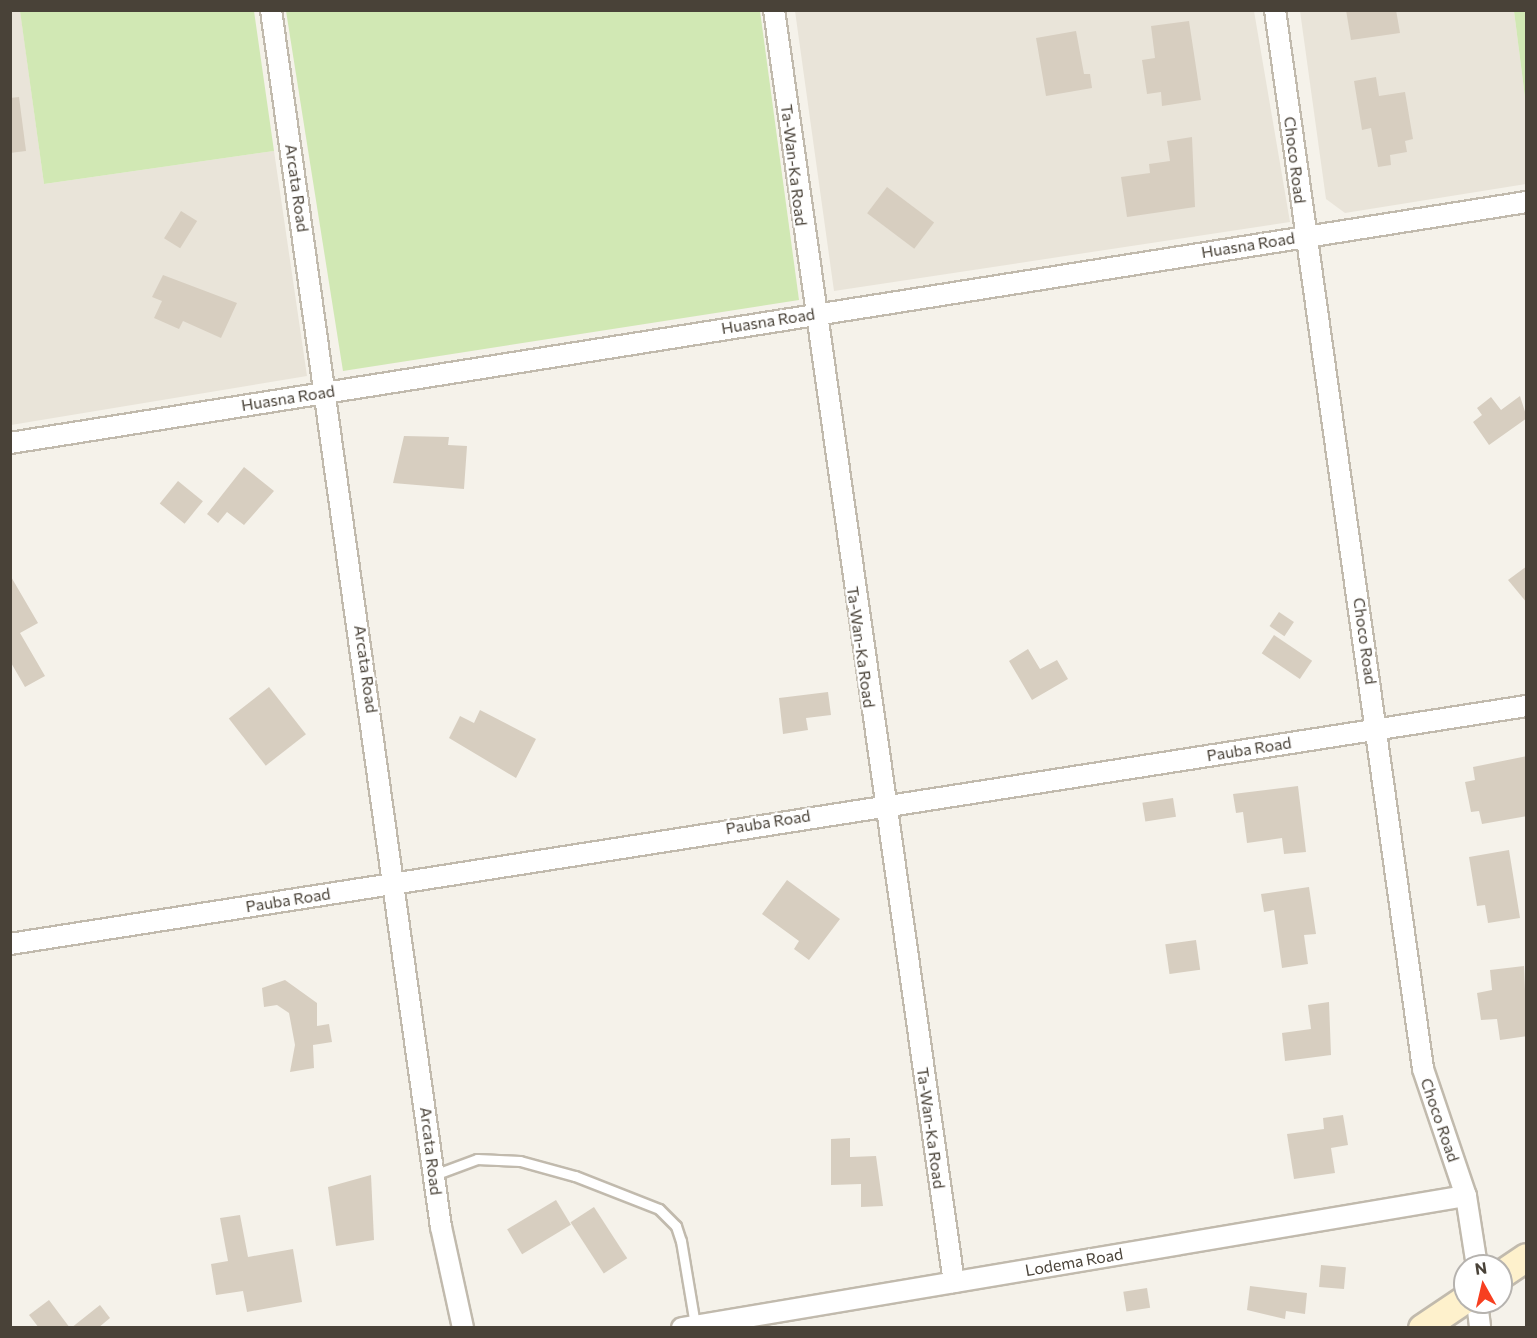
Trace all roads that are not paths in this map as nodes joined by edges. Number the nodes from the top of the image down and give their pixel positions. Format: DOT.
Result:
graph roads {
  1 [pos="271,10"];
  2 [pos="774,10"];
  3 [pos="1275,10"];
  4 [pos="1527,202"];
  5 [pos="1305,236"];
  6 [pos="814,314"];
  7 [pos="327,392"];
  8 [pos="10,443"];
  9 [pos="1527,706"];
  10 [pos="1378,730"];
  11 [pos="884,803"];
  12 [pos="396,883"];
  13 [pos="10,944"];
  14 [pos="434,1175"];
  15 [pos="1466,1196"];
  16 [pos="1475,1254"];
  17 [pos="1527,1257"];
  18 [pos="1513,1266"];
  19 [pos="954,1282"];
  20 [pos="1453,1307"];
  21 [pos="688,1326"];
  22 [pos="463,1328"];
  23 [pos="1422,1328"];
  1 -- 7 [label="street, Arcata Road"];
  2 -- 6 [label="street, Ta-Wan-Ka Road"];
  3 -- 5 [label="street, Choco Road"];
  4 -- 5 [label="street, Huasna Road"];
  5 -- 6 [label="street, Huasna Road"];
  5 -- 10 [label="street, Choco Road"];
  6 -- 7 [label="street, Huasna Road"];
  6 -- 11 [label="street, Ta-Wan-Ka Road"];
  7 -- 8 [label="street, Huasna Road"];
  7 -- 12 [label="street, Arcata Road"];
  9 -- 10 [label="street, Pauba Road"];
  10 -- 11 [label="street, Pauba Road"];
  10 -- 15 [label="street, Choco Road"];
  11 -- 12 [label="street, Pauba Road"];
  11 -- 19 [label="street, Ta-Wan-Ka Road"];
  12 -- 13 [label="street, Pauba Road"];
  12 -- 14 [label="street, Arcata Road"];
  14 -- 21 [label="lane"];
  14 -- 22 [label="street, Arcata Road"];
  15 -- 16 [label="street, Choco Road"];
  15 -- 19 [label="street, Lodema Road"];
  17 -- 18 [label="main road"];
  19 -- 21 [label="street, Lodema Road"];
  20 -- 23 [label="main road"];
}
